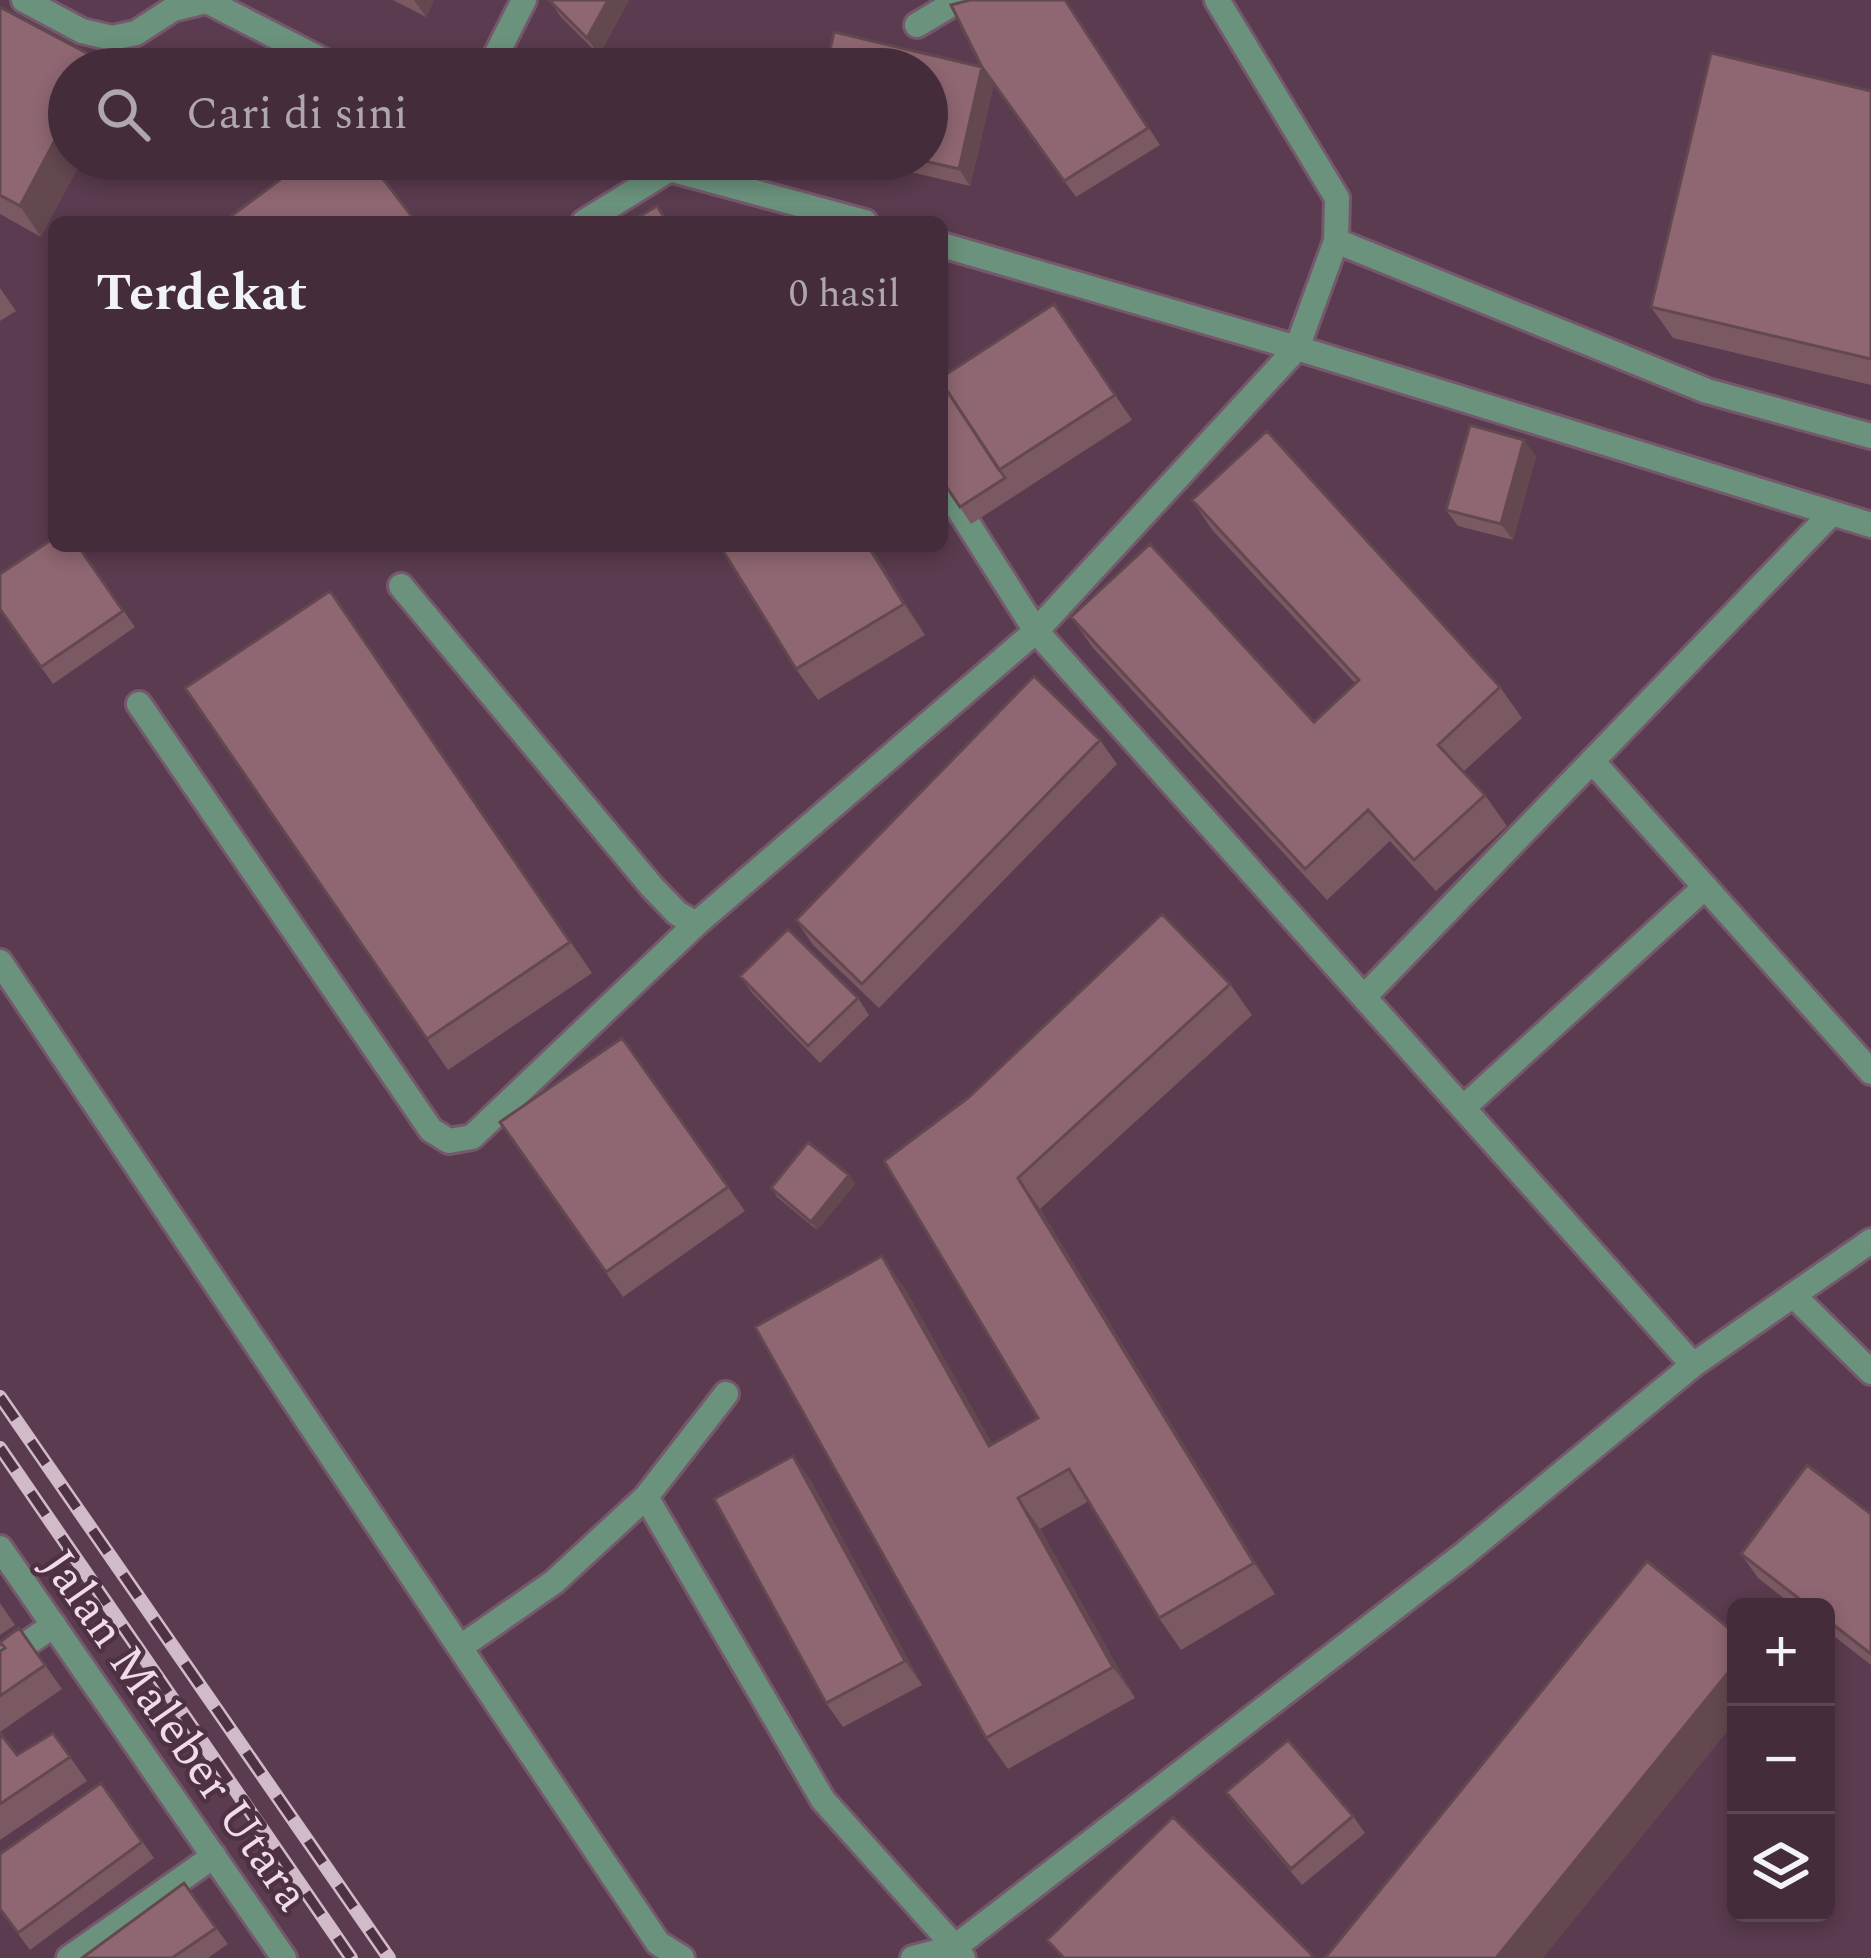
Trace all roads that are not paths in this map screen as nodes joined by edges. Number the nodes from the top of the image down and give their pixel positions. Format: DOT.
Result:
graph roads {
  1 [pos="24,0"];
  2 [pos="524,0"];
  3 [pos="959,0"];
  4 [pos="1217,0"];
  5 [pos="209,1"];
  6 [pos="917,25"];
  7 [pos="298,48"];
  8 [pos="500,48"];
  9 [pos="652,180"];
  10 [pos="702,180"];
  11 [pos="799,213"];
  12 [pos="594,216"];
  13 [pos="1336,241"];
  14 [pos="948,246"];
  15 [pos="1297,348"];
  16 [pos="1871,436"];
  17 [pos="948,492"];
  18 [pos="1831,514"];
  19 [pos="1871,525"];
  20 [pos="401,586"];
  21 [pos="1036,631"];
  22 [pos="139,704"];
  23 [pos="1592,761"];
  24 [pos="1705,887"];
  25 [pos="696,924"];
  26 [pos="0,962"];
  27 [pos="1364,997"];
  28 [pos="1871,1072"];
  29 [pos="1463,1108"];
  30 [pos="1871,1241"];
  31 [pos="1793,1295"];
  32 [pos="1694,1364"];
  33 [pos="1871,1372"];
  34 [pos="726,1394"];
  35 [pos="646,1496"];
  36 [pos="0,1548"];
  37 [pos="54,1625"];
  38 [pos="462,1646"];
  39 [pos="0,1662"];
  40 [pos="214,1856"];
  41 [pos="959,1953"];
  42 [pos="68,1958"];
  43 [pos="284,1958"];
  44 [pos="682,1958"];
  45 [pos="914,1958"];
  1 -- 5 [label="street"];
  2 -- 8 [label="street"];
  3 -- 6 [label="street"];
  4 -- 13 [label="street"];
  5 -- 7 [label="street"];
  9 -- 12 [label="street"];
  10 -- 11 [label="street"];
  13 -- 15 [label="street"];
  13 -- 16 [label="street"];
  14 -- 15 [label="street"];
  15 -- 18 [label="street"];
  15 -- 21 [label="street"];
  17 -- 21 [label="street"];
  18 -- 19 [label="street"];
  18 -- 23 [label="street"];
  20 -- 25 [label="street"];
  21 -- 25 [label="street"];
  21 -- 27 [label="street"];
  22 -- 25 [label="street"];
  23 -- 24 [label="street"];
  23 -- 27 [label="street"];
  24 -- 28 [label="street"];
  24 -- 29 [label="street"];
  26 -- 38 [label="street"];
  27 -- 29 [label="street"];
  29 -- 32 [label="street"];
  30 -- 31 [label="street"];
  31 -- 32 [label="street"];
  31 -- 33 [label="street"];
  32 -- 41 [label="street"];
  34 -- 35 [label="street"];
  35 -- 38 [label="street"];
  35 -- 41 [label="street"];
  36 -- 37 [label="street, Jalan Maleber Utara"];
  37 -- 39 [label="street"];
  37 -- 40 [label="street, Jalan Maleber Utara"];
  38 -- 44 [label="street"];
  40 -- 42 [label="street"];
  40 -- 43 [label="street, Jalan Maleber Utara"];
  41 -- 45 [label="street"];
}
